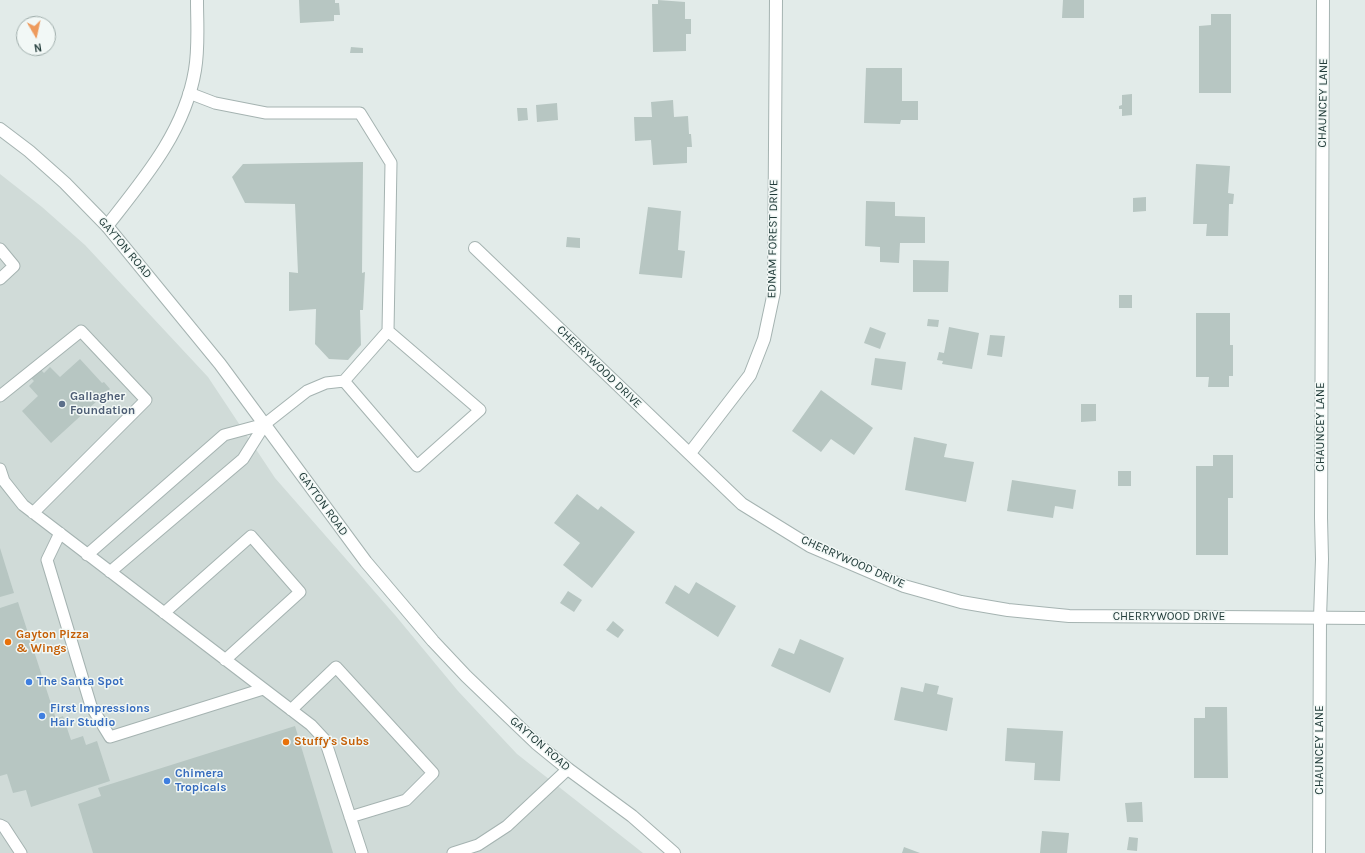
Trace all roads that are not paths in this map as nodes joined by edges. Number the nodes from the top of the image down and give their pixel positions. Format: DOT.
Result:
graph roads {
  1 [pos="197,0"];
  2 [pos="776,0"];
  3 [pos="1323,0"];
  4 [pos="189,93"];
  5 [pos="0,129"];
  6 [pos="107,226"];
  7 [pos="475,248"];
  8 [pos="0,249"];
  9 [pos="0,279"];
  10 [pos="388,330"];
  11 [pos="344,381"];
  12 [pos="0,396"];
  13 [pos="265,424"];
  14 [pos="690,453"];
  15 [pos="0,469"];
  16 [pos="33,513"];
  17 [pos="60,533"];
  18 [pos="87,555"];
  19 [pos="110,572"];
  20 [pos="164,613"];
  21 [pos="1320,618"];
  22 [pos="1365,618"];
  23 [pos="225,660"];
  24 [pos="263,689"];
  25 [pos="291,710"];
  26 [pos="568,769"];
  27 [pos="350,817"];
  28 [pos="0,825"];
  29 [pos="21,853"];
  30 [pos="362,853"];
  31 [pos="452,853"];
  32 [pos="674,853"];
  33 [pos="1319,853"];
  1 -- 4 [label="street"];
  2 -- 14 [label="street, EDNAM FOREST DRIVE"];
  3 -- 21 [label="street, CHAUNCEY LANE"];
  4 -- 6 [label="street"];
  4 -- 10 [label="lane"];
  5 -- 6 [label="street, GAYTON ROAD"];
  6 -- 13 [label="street, GAYTON ROAD"];
  7 -- 14 [label="street, CHERRYWOOD DRIVE"];
  8 -- 9 [label="lane"];
  10 -- 11 [label="lane"];
  10 -- 11 [label="lane"];
  11 -- 13 [label="lane"];
  12 -- 16 [label="lane"];
  13 -- 18 [label="lane"];
  13 -- 19 [label="lane"];
  13 -- 26 [label="street, GAYTON ROAD"];
  14 -- 21 [label="street, CHERRYWOOD DRIVE"];
  15 -- 16 [label="lane"];
  16 -- 17 [label="lane"];
  17 -- 18 [label="lane"];
  17 -- 24 [label="lane"];
  18 -- 19 [label="lane"];
  19 -- 20 [label="lane"];
  20 -- 23 [label="lane"];
  20 -- 23 [label="lane"];
  21 -- 22 [label="street, CHERRYWOOD DRIVE"];
  21 -- 33 [label="street, CHAUNCEY LANE"];
  23 -- 24 [label="lane"];
  24 -- 25 [label="lane"];
  25 -- 27 [label="lane"];
  25 -- 27 [label="lane"];
  26 -- 31 [label="lane"];
  26 -- 32 [label="street, GAYTON ROAD"];
  27 -- 30 [label="lane"];
  28 -- 29 [label="lane"];
}
